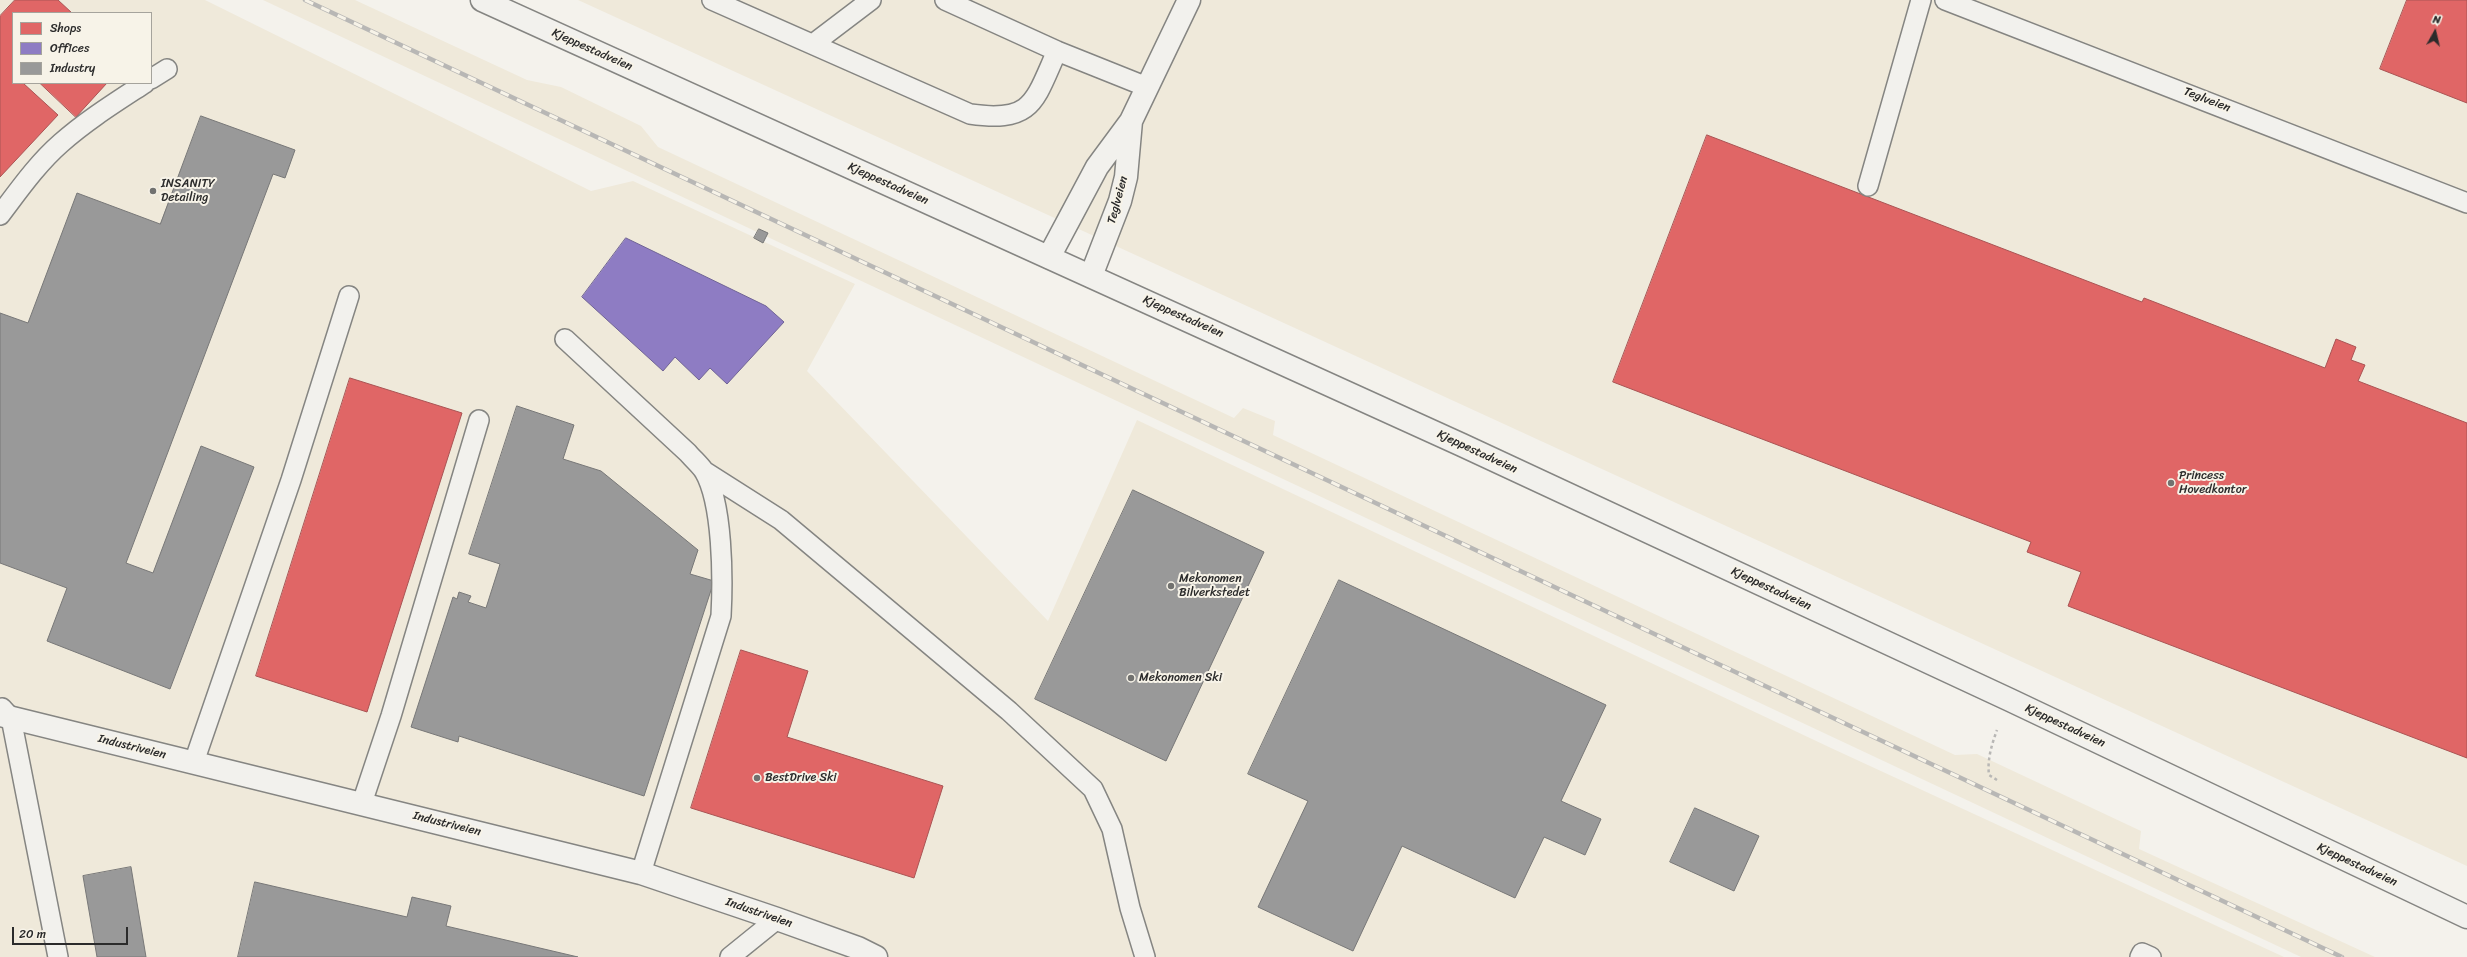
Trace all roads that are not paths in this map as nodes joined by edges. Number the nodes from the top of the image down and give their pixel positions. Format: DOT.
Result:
graph roads {
  1 [pos="482,0"];
  2 [pos="712,0"];
  3 [pos="871,0"];
  4 [pos="945,0"];
  5 [pos="1189,0"];
  6 [pos="1920,0"];
  7 [pos="1945,0"];
  8 [pos="813,44"];
  9 [pos="1057,51"];
  10 [pos="143,84"];
  11 [pos="1147,87"];
  12 [pos="1132,121"];
  13 [pos="1868,186"];
  14 [pos="2467,204"];
  15 [pos="0,215"];
  16 [pos="1049,257"];
  17 [pos="1091,276"];
  18 [pos="349,296"];
  19 [pos="565,339"];
  20 [pos="479,420"];
  21 [pos="704,471"];
  22 [pos="4,713"];
  23 [pos="194,762"];
  24 [pos="362,803"];
  25 [pos="641,873"];
  26 [pos="2467,917"];
  27 [pos="777,918"];
  28 [pos="58,957"];
  29 [pos="730,957"];
  30 [pos="876,957"];
  31 [pos="1145,957"];
  32 [pos="2140,957"];
  33 [pos="2150,957"];
  1 -- 16 [label="main road, Kjeppestadveien"];
  2 -- 8 [label="lane"];
  3 -- 8 [label="lane"];
  4 -- 9 [label="lane"];
  5 -- 11 [label="main road, Teglveien"];
  6 -- 13 [label="lane"];
  7 -- 14 [label="lane, Teglveien"];
  8 -- 9 [label="lane"];
  9 -- 11 [label="lane"];
  10 -- 15 [label="lane"];
  11 -- 12 [label="main road, Teglveien"];
  12 -- 16 [label="main road, Teglveien"];
  12 -- 17 [label="main road, Teglveien"];
  16 -- 17 [label="main road, Kjeppestadveien"];
  17 -- 26 [label="main road, Kjeppestadveien"];
  18 -- 23 [label="lane"];
  19 -- 21 [label="lane"];
  20 -- 24 [label="lane"];
  21 -- 25 [label="lane"];
  21 -- 31 [label="lane"];
  22 -- 23 [label="main road, Industriveien"];
  22 -- 28 [label="lane, Industriveien"];
  23 -- 24 [label="main road, Industriveien"];
  24 -- 25 [label="main road, Industriveien"];
  25 -- 27 [label="main road, Industriveien"];
  27 -- 29 [label="lane"];
  27 -- 30 [label="main road, Industriveien"];
  32 -- 33 [label="lane"];
}
